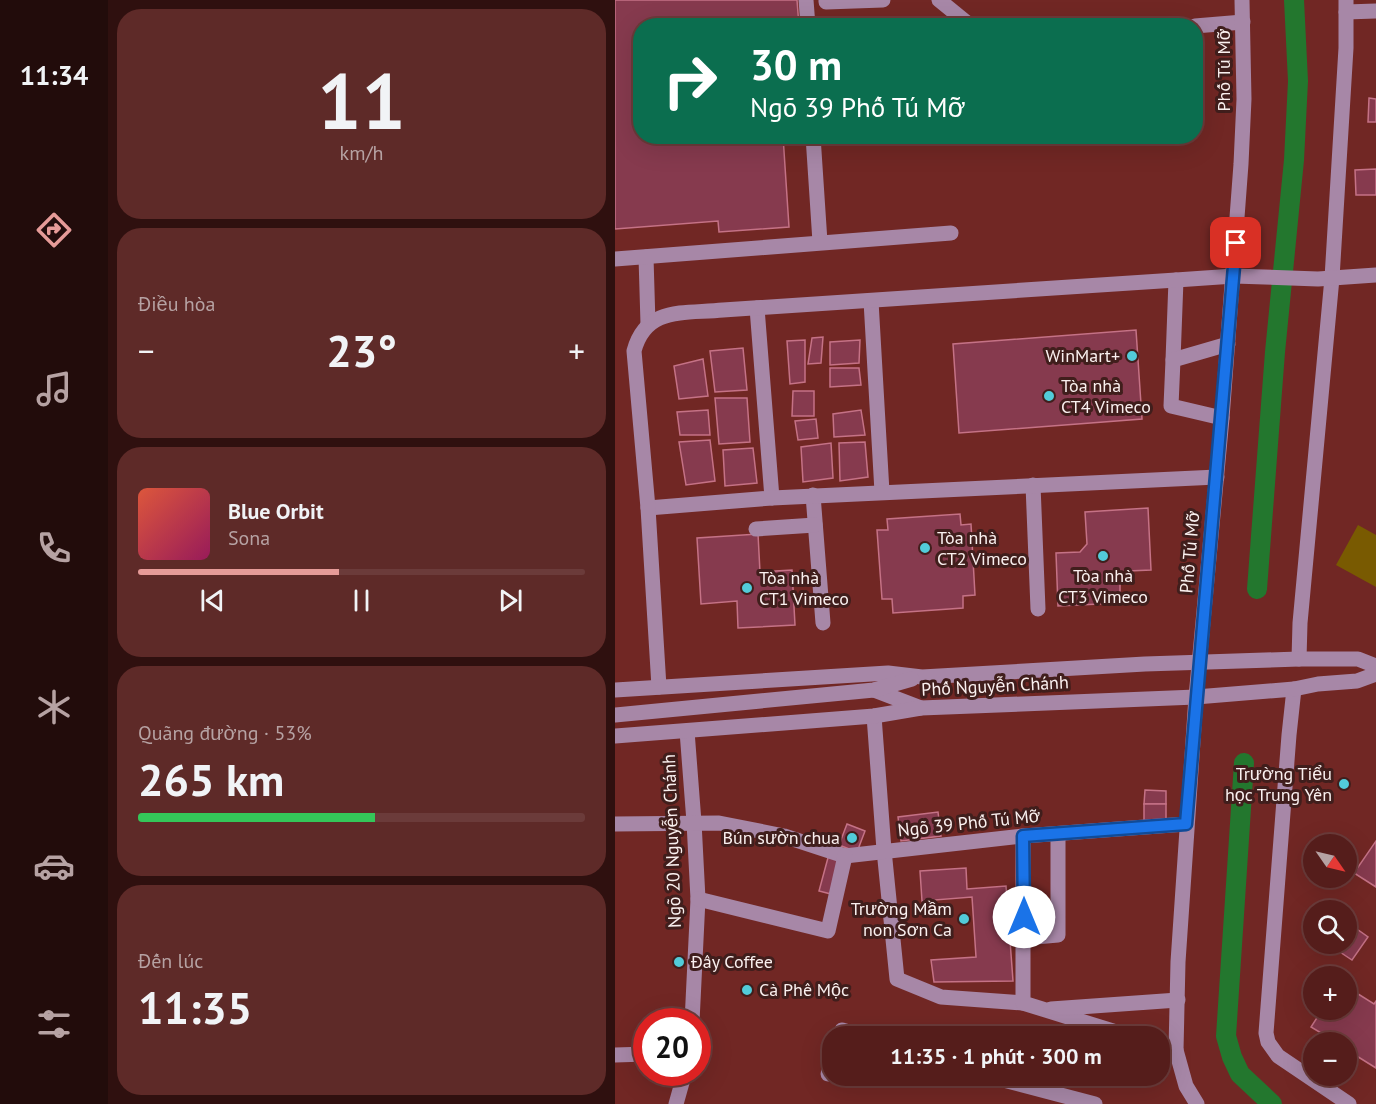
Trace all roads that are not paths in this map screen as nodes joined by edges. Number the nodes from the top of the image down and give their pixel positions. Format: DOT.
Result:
graph roads {
  1 [pos="806,0"];
  2 [pos="826,0"];
  3 [pos="883,0"];
  4 [pos="939,0"];
  5 [pos="1242,0"];
  6 [pos="1346,6"];
  7 [pos="1376,11"];
  8 [pos="807,18"];
  9 [pos="961,18"];
  10 [pos="1243,22"];
  11 [pos="1203,25"];
  12 [pos="814,144"];
  13 [pos="951,232"];
  14 [pos="820,242"];
  15 [pos="646,256"];
  16 [pos="615,259"];
  17 [pos="1376,275"];
  18 [pos="1233,276"];
  19 [pos="1325,279"];
  20 [pos="1176,280"];
  21 [pos="871,301"];
  22 [pos="757,308"];
  23 [pos="648,324"];
  24 [pos="1228,344"];
  25 [pos="1173,360"];
  26 [pos="1222,418"];
  27 [pos="1217,477"];
  28 [pos="1033,485"];
  29 [pos="882,492"];
  30 [pos="813,495"];
  31 [pos="773,498"];
  32 [pos="648,508"];
  33 [pos="815,525"];
  34 [pos="756,529"];
  35 [pos="1038,609"];
  36 [pos="823,623"];
  37 [pos="1299,659"];
  38 [pos="1200,663"];
  39 [pos="1376,666"];
  40 [pos="1376,674"];
  41 [pos="922,677"];
  42 [pos="659,687"];
  43 [pos="1294,689"];
  44 [pos="615,690"];
  45 [pos="874,690"];
  46 [pos="1196,697"];
  47 [pos="921,708"];
  48 [pos="615,715"];
  49 [pos="875,716"];
  50 [pos="687,731"];
  51 [pos="615,736"];
  52 [pos="694,822"];
  53 [pos="615,824"];
  54 [pos="1186,824"];
  55 [pos="1058,834"];
  56 [pos="1023,836"];
  57 [pos="884,850"];
  58 [pos="845,856"];
  59 [pos="698,899"];
  60 [pos="1024,938"];
  61 [pos="1178,1000"];
  62 [pos="1023,1004"];
  63 [pos="693,1008"];
  64 [pos="1042,1010"];
  65 [pos="1096,1026"];
  66 [pos="1170,1049"];
  67 [pos="1176,1050"];
  68 [pos="633,1054"];
  69 [pos="615,1055"];
  70 [pos="681,1086"];
  71 [pos="1026,1086"];
  72 [pos="676,1104"];
  73 [pos="1095,1104"];
  74 [pos="1197,1104"];
  75 [pos="1349,1104"];
  1 -- 8 [label="street"];
  2 -- 3 [label="street"];
  4 -- 9 [label="street"];
  5 -- 10 [label="street, Phố Tú Mỡ"];
  6 -- 7 [label="street"];
  6 -- 19 [label="street"];
  10 -- 11 [label="street"];
  10 -- 18 [label="street, Phố Tú Mỡ"];
  12 -- 14 [label="street"];
  13 -- 14 [label="street"];
  14 -- 15 [label="street"];
  15 -- 16 [label="street"];
  15 -- 23 [label="street"];
  17 -- 19 [label="street"];
  18 -- 19 [label="street"];
  18 -- 20 [label="street"];
  18 -- 24 [label="street, Phố Tú Mỡ"];
  19 -- 37 [label="street"];
  20 -- 21 [label="street"];
  20 -- 25 [label="street"];
  21 -- 22 [label="street"];
  21 -- 29 [label="street"];
  22 -- 23 [label="street"];
  22 -- 31 [label="street"];
  23 -- 32 [label="street"];
  24 -- 25 [label="street"];
  24 -- 26 [label="street, Phố Tú Mỡ"];
  25 -- 26 [label="street"];
  26 -- 27 [label="street, Phố Tú Mỡ"];
  27 -- 28 [label="street"];
  27 -- 38 [label="street, Phố Tú Mỡ"];
  28 -- 29 [label="street"];
  28 -- 35 [label="street"];
  29 -- 30 [label="street"];
  30 -- 31 [label="street"];
  30 -- 33 [label="street"];
  31 -- 32 [label="street"];
  32 -- 42 [label="street"];
  33 -- 34 [label="street"];
  33 -- 36 [label="street"];
  37 -- 38 [label="street, Phố Nguyễn Chánh"];
  37 -- 39 [label="street, Phố Nguyễn Chánh"];
  38 -- 41 [label="street, Phố Nguyễn Chánh"];
  38 -- 46 [label="street, Phố Tú Mỡ"];
  40 -- 43 [label="street, Phố Nguyễn Chánh"];
  41 -- 42 [label="street, Phố Nguyễn Chánh"];
  41 -- 45 [label="street"];
  42 -- 44 [label="street, Phố Nguyễn Chánh"];
  43 -- 46 [label="street, Phố Nguyễn Chánh"];
  43 -- 75 [label="street"];
  45 -- 47 [label="street"];
  45 -- 48 [label="street"];
  46 -- 47 [label="street, Phố Nguyễn Chánh"];
  46 -- 54 [label="street, Phố Tú Mỡ"];
  47 -- 49 [label="street, Phố Nguyễn Chánh"];
  49 -- 50 [label="street, Phố Nguyễn Chánh"];
  49 -- 57 [label="street"];
  50 -- 51 [label="street, Phố Nguyễn Chánh"];
  50 -- 52 [label="street, Ngõ 20 Nguyễn Chánh"];
  52 -- 53 [label="street"];
  52 -- 58 [label="street"];
  52 -- 59 [label="street, Ngõ 20 Nguyễn Chánh"];
  54 -- 55 [label="street, Ngõ 39 Phố Tú Mỡ"];
  54 -- 61 [label="street, Phố Tú Mỡ"];
  55 -- 56 [label="street, Ngõ 39 Phố Tú Mỡ"];
  55 -- 60 [label="street, Ngõ 39 Phố Tú Mỡ"];
  56 -- 57 [label="street, Ngõ 39 Phố Tú Mỡ"];
  56 -- 60 [label="street"];
  57 -- 58 [label="street, Ngõ 39 Phố Tú Mỡ"];
  57 -- 62 [label="street"];
  58 -- 59 [label="street"];
  59 -- 63 [label="street, Ngõ 20 Nguyễn Chánh"];
  60 -- 62 [label="street"];
  61 -- 64 [label="street"];
  61 -- 67 [label="street, Phố Tú Mỡ"];
  62 -- 64 [label="street"];
  64 -- 65 [label="street"];
  66 -- 67 [label="street"];
  67 -- 74 [label="street, Phố Tú Mỡ"];
  68 -- 69 [label="street"];
  70 -- 72 [label="street"];
  71 -- 73 [label="street"];
}
